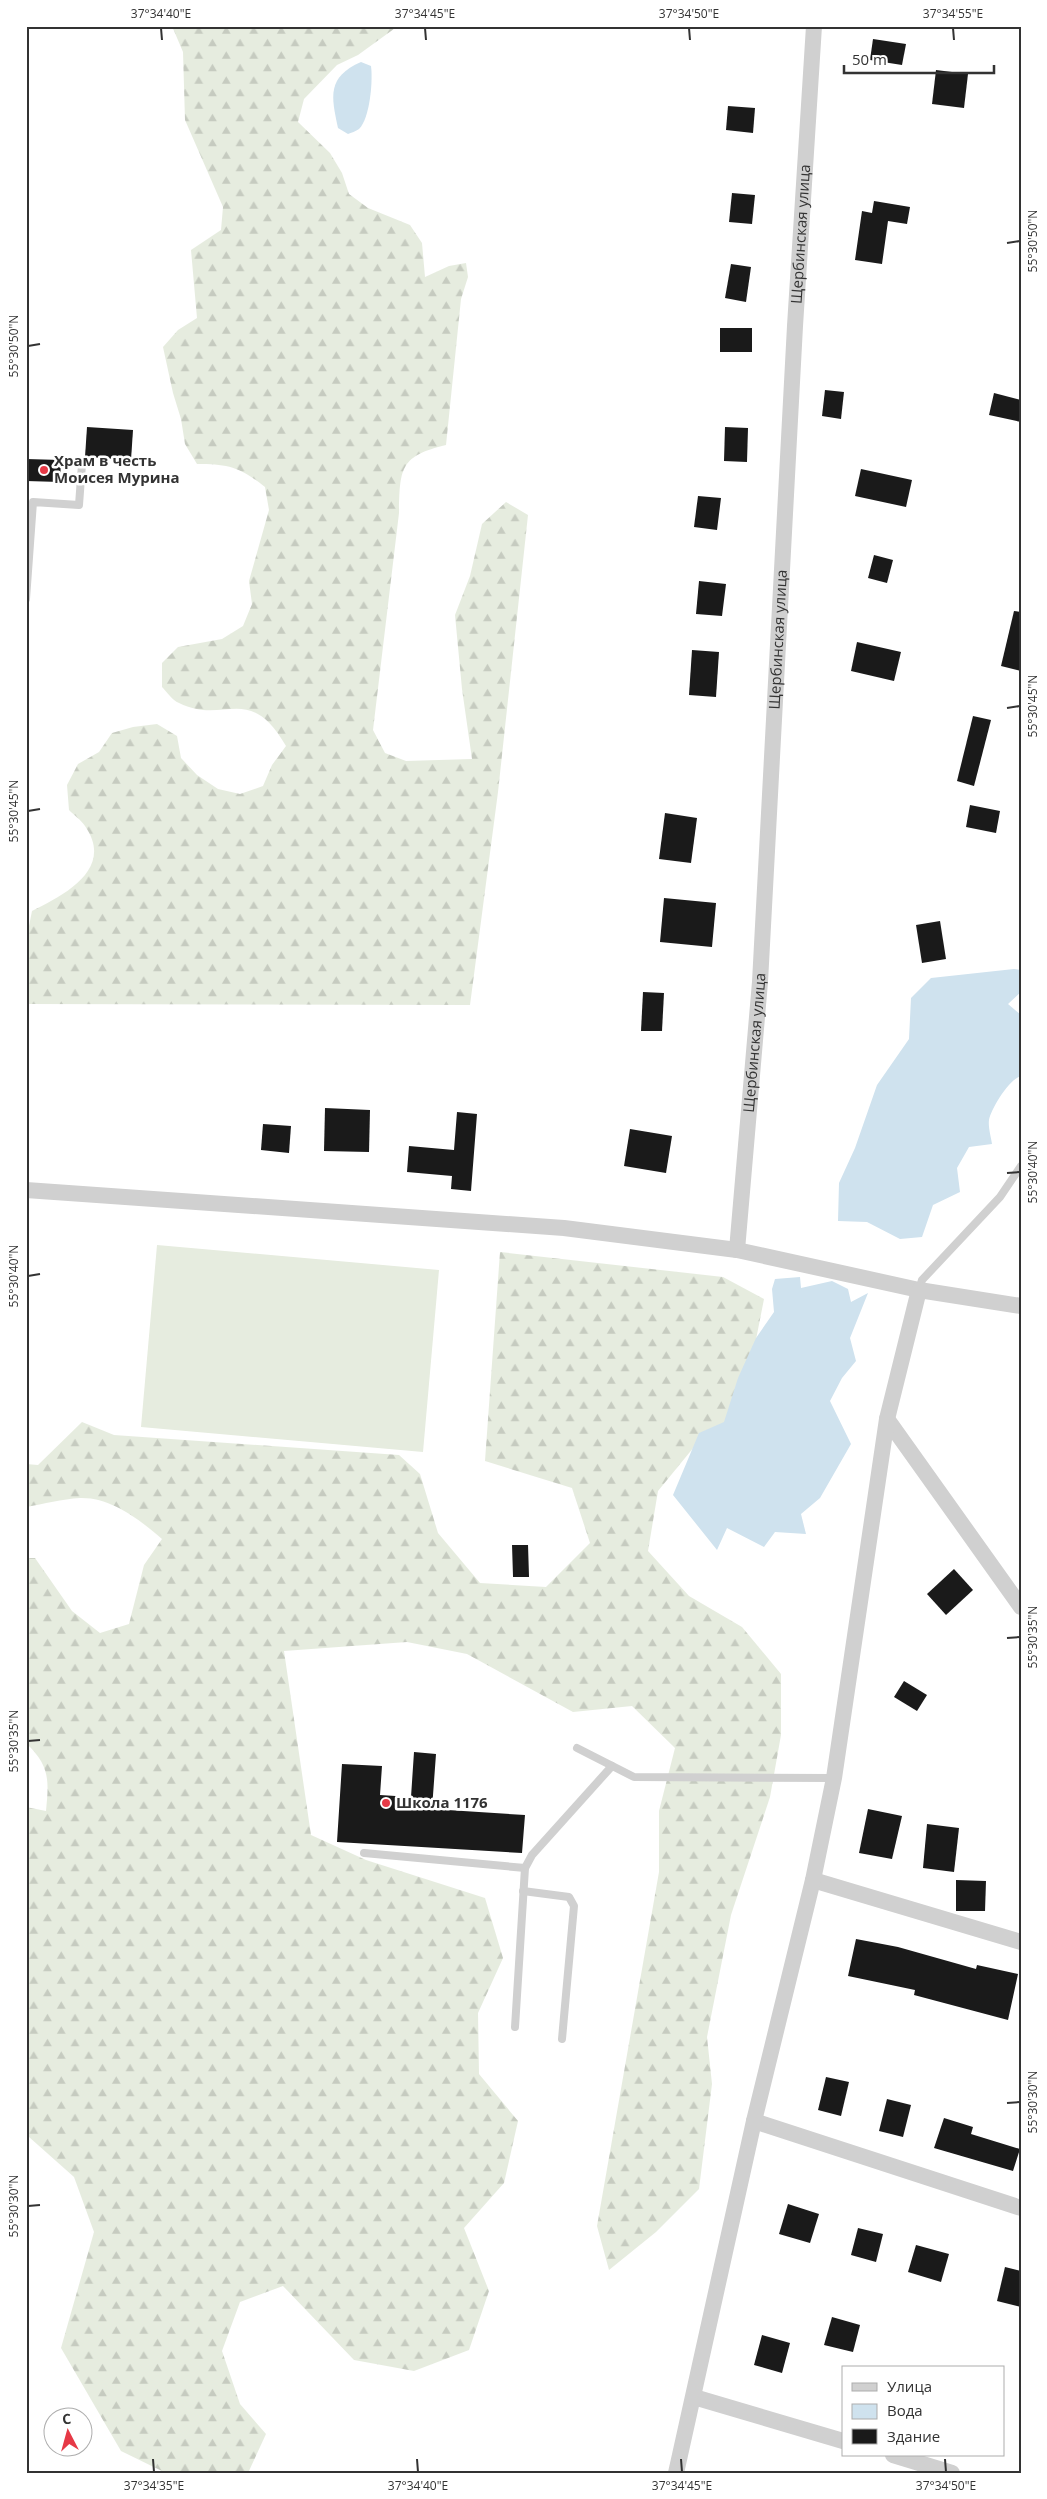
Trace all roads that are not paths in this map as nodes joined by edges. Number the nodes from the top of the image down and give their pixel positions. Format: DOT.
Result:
graph roads {
  1 [pos="814,26"];
  2 [pos="82,464"];
  3 [pos="26,599"];
  4 [pos="1021,1166"];
  5 [pos="26,1190"];
  6 [pos="737,1250"];
  7 [pos="919,1290"];
  8 [pos="1021,1306"];
  9 [pos="887,1418"];
  10 [pos="1021,1607"];
  11 [pos="578,1748"];
  12 [pos="612,1766"];
  13 [pos="834,1778"];
  14 [pos="364,1853"];
  15 [pos="525,1868"];
  16 [pos="813,1880"];
  17 [pos="523,1891"];
  18 [pos="1021,1942"];
  19 [pos="515,2027"];
  20 [pos="562,2039"];
  21 [pos="754,2121"];
  22 [pos="1021,2208"];
  23 [pos="694,2397"];
  24 [pos="842,2441"];
  25 [pos="896,2456"];
  26 [pos="676,2473"];
  27 [pos="952,2473"];
  1 -- 6 [label="street, Щербинская улица"];
  2 -- 3 [label="lane"];
  4 -- 7 [label="lane"];
  5 -- 6 [label="street"];
  6 -- 7 [label="street"];
  7 -- 8 [label="street"];
  7 -- 9 [label="street"];
  9 -- 10 [label="street"];
  9 -- 13 [label="street"];
  11 -- 12 [label="lane"];
  12 -- 13 [label="lane"];
  12 -- 15 [label="lane"];
  13 -- 16 [label="street"];
  14 -- 15 [label="lane"];
  15 -- 17 [label="lane"];
  16 -- 18 [label="street"];
  16 -- 21 [label="street"];
  17 -- 19 [label="lane"];
  17 -- 20 [label="lane"];
  21 -- 22 [label="street"];
  21 -- 23 [label="street"];
  23 -- 24 [label="street"];
  23 -- 26 [label="street"];
  25 -- 27 [label="street"];
}
